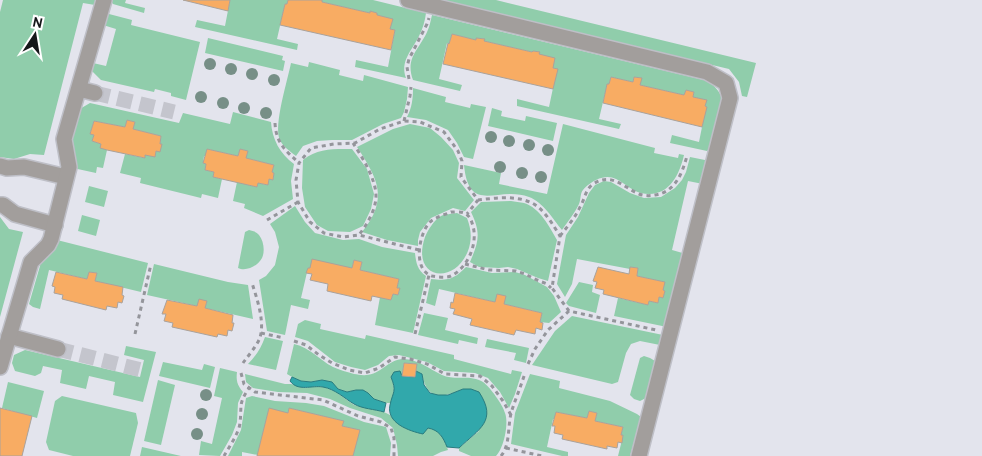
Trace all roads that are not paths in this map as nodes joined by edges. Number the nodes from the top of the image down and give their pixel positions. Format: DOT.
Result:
graph roads {
  1 [pos="104,0"];
  2 [pos="408,0"];
  3 [pos="79,89"];
  4 [pos="95,93"];
  5 [pos="0,166"];
  6 [pos="66,177"];
  7 [pos="0,205"];
  8 [pos="55,225"];
  9 [pos="9,336"];
  10 [pos="58,349"];
  11 [pos="0,367"];
  12 [pos="639,456"];
  1 -- 3 [label="lane"];
  2 -- 12 [label="lane"];
  3 -- 4 [label="lane"];
  3 -- 6 [label="lane"];
  5 -- 6 [label="lane"];
  6 -- 8 [label="lane"];
  7 -- 8 [label="lane"];
  8 -- 9 [label="lane"];
  9 -- 10 [label="lane"];
  9 -- 11 [label="lane"];
}
